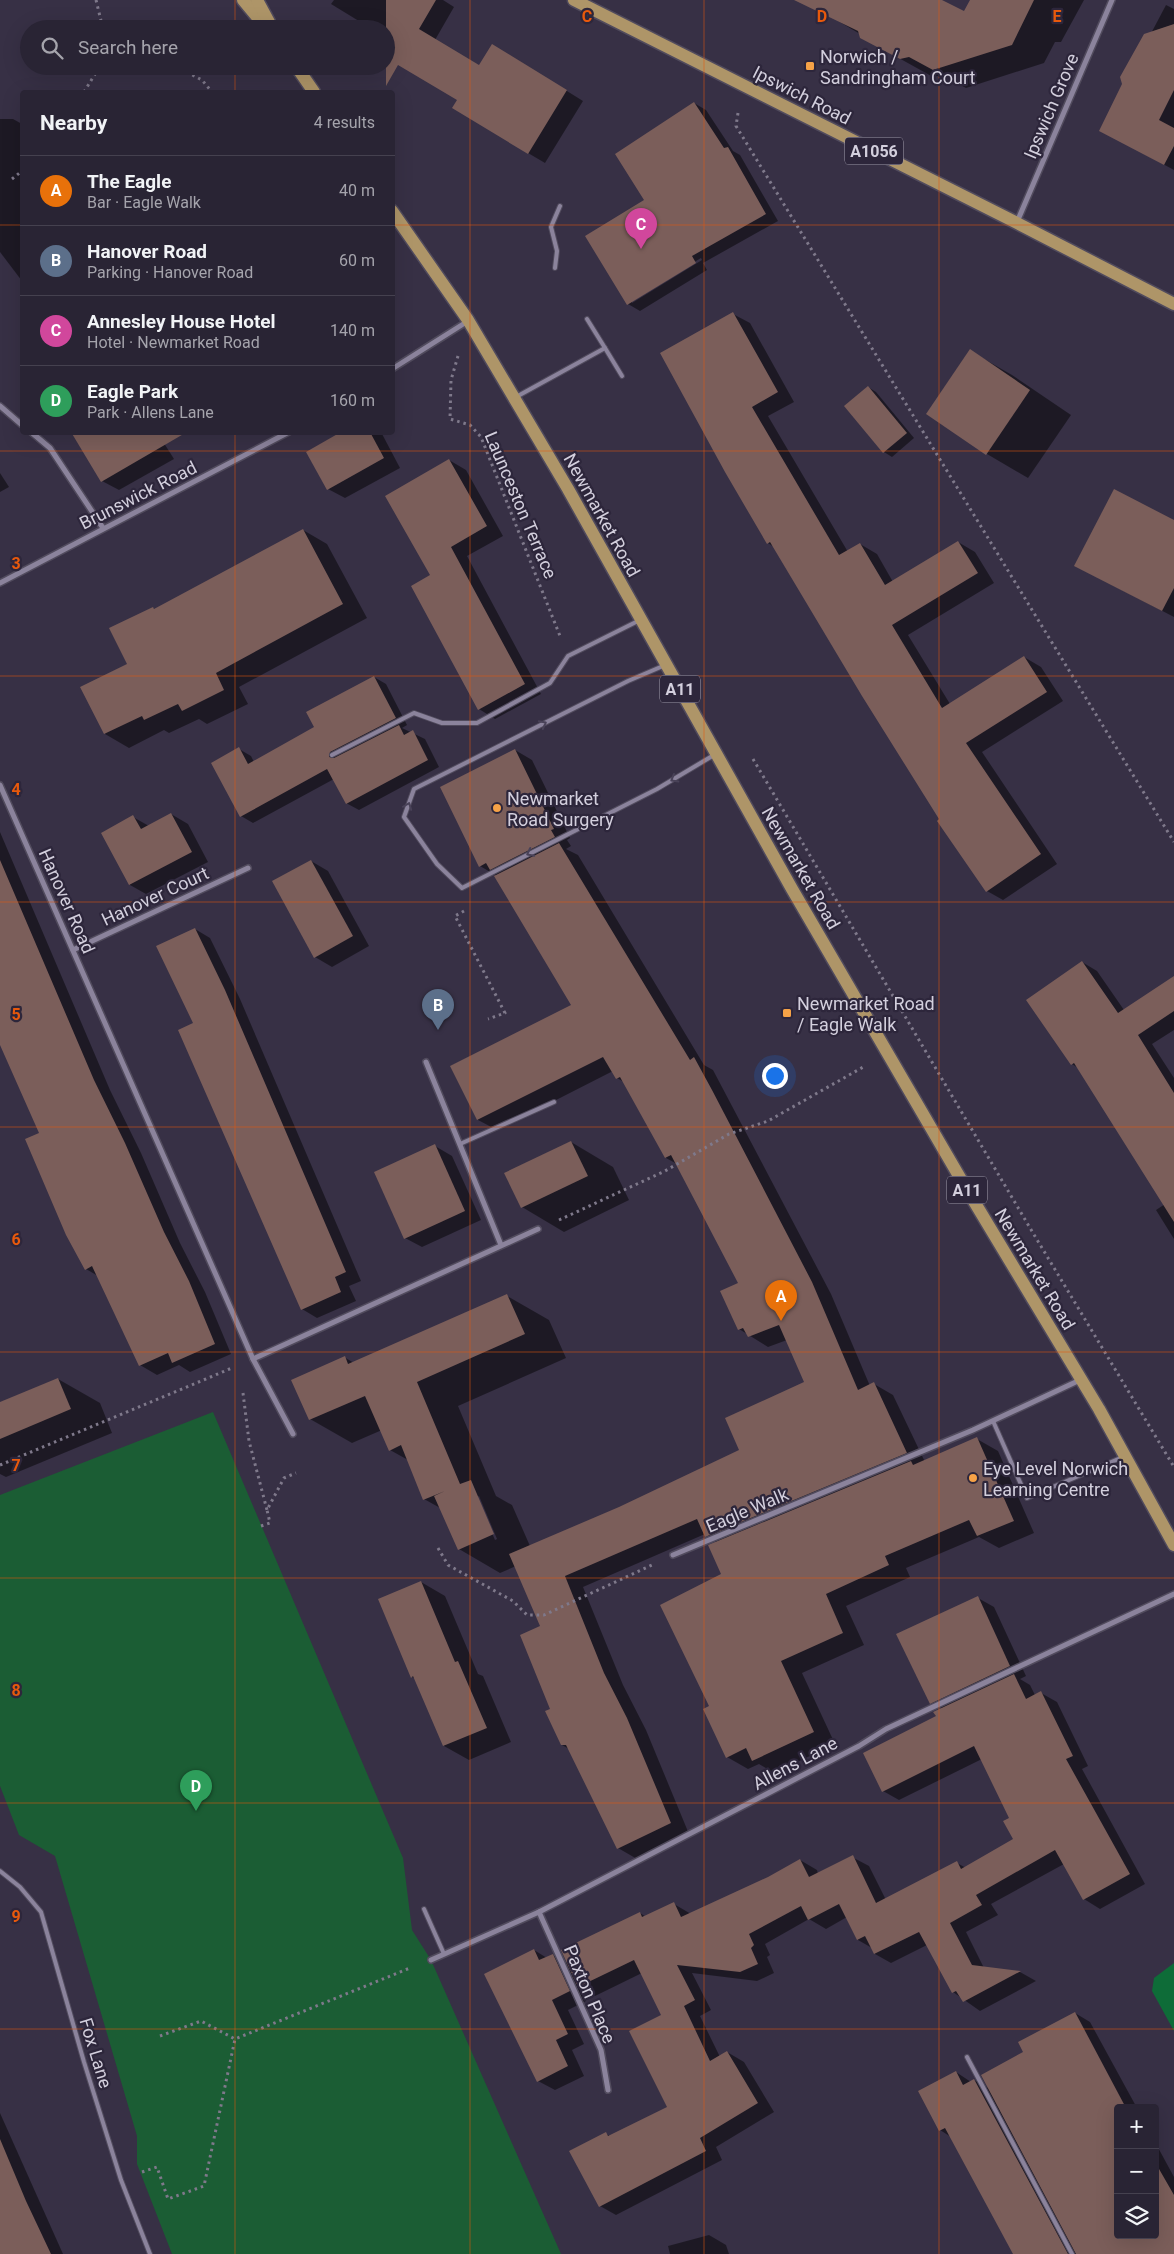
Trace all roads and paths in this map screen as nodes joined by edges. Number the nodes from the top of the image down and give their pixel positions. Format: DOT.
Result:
graph roads {
  1 [pos="96,0"];
  2 [pos="243,0"];
  3 [pos="257,0"];
  4 [pos="574,0"];
  5 [pos="1112,0"];
  6 [pos="101,20"];
  7 [pos="260,20"];
  8 [pos="268,20"];
  9 [pos="94,75"];
  10 [pos="193,75"];
  11 [pos="302,75"];
  12 [pos="742,85"];
  13 [pos="85,90"];
  14 [pos="210,90"];
  15 [pos="313,90"];
  16 [pos="20,173"];
  17 [pos="12,179"];
  18 [pos="560,206"];
  19 [pos="395,215"];
  20 [pos="1017,223"];
  21 [pos="555,268"];
  22 [pos="1174,304"];
  23 [pos="587,319"];
  24 [pos="468,320"];
  25 [pos="605,348"];
  26 [pos="395,367"];
  27 [pos="622,376"];
  28 [pos="515,398"];
  29 [pos="0,406"];
  30 [pos="20,423"];
  31 [pos="35,435"];
  32 [pos="283,435"];
  33 [pos="103,528"];
  34 [pos="0,583"];
  35 [pos="640,620"];
  36 [pos="568,656"];
  37 [pos="666,665"];
  38 [pos="716,754"];
  39 [pos="332,755"];
  40 [pos="0,785"];
  41 [pos="1174,842"];
  42 [pos="248,868"];
  43 [pos="472,907"];
  44 [pos="74,950"];
  45 [pos="488,1019"];
  46 [pos="918,1035"];
  47 [pos="887,1053"];
  48 [pos="426,1062"];
  49 [pos="554,1102"];
  50 [pos="460,1144"];
  51 [pos="538,1229"];
  52 [pos="502,1244"];
  53 [pos="253,1358"];
  54 [pos="240,1364"];
  55 [pos="1081,1380"];
  56 [pos="993,1421"];
  57 [pos="293,1434"];
  58 [pos="1125,1456"];
  59 [pos="0,1465"];
  60 [pos="1174,1467"];
  61 [pos="296,1473"];
  62 [pos="267,1510"];
  63 [pos="261,1526"];
  64 [pos="1174,1545"];
  65 [pos="438,1548"];
  66 [pos="673,1555"];
  67 [pos="1174,1594"];
  68 [pos="0,1871"];
  69 [pos="424,1909"];
  70 [pos="540,1912"];
  71 [pos="444,1954"];
  72 [pos="431,1960"];
  73 [pos="160,2036"];
  74 [pos="235,2039"];
  75 [pos="967,2057"];
  76 [pos="608,2090"];
  77 [pos="121,2180"];
  78 [pos="150,2254"];
  79 [pos="1072,2254"];
  1 -- 6 [label="path"];
  2 -- 7 [label="main road"];
  3 -- 8 [label="main road"];
  4 -- 12 [label="main road, Ipswich Road / A1056"];
  5 -- 20 [label="street, Ipswich Grove"];
  9 -- 13 [label="path"];
  10 -- 14 [label="path"];
  11 -- 15 [label="main road"];
  12 -- 20 [label="main road, Ipswich Road / A1056"];
  12 -- 41 [label="path"];
  16 -- 17 [label="path"];
  18 -- 21 [label="lane"];
  19 -- 24 [label="main road, Newmarket Road / A11"];
  20 -- 22 [label="main road, Ipswich Road / A1056"];
  23 -- 25 [label="lane"];
  24 -- 26 [label="street"];
  24 -- 28 [label="main road, Newmarket Road / A11"];
  24 -- 36 [label="path, Launceston Terrace"];
  25 -- 27 [label="lane"];
  25 -- 28 [label="lane"];
  28 -- 35 [label="main road, Newmarket Road / A11"];
  29 -- 30 [label="street"];
  31 -- 33 [label="street"];
  32 -- 33 [label="street, Brunswick Road"];
  33 -- 34 [label="street, Brunswick Road"];
  35 -- 36 [label="lane"];
  35 -- 37 [label="main road, Newmarket Road / A11"];
  36 -- 39 [label="lane"];
  37 -- 38 [label="main road, Newmarket Road / A11"];
  38 -- 37 [label="lane, one-way"];
  38 -- 47 [label="main road, Newmarket Road / A11"];
  40 -- 44 [label="street, Hanover Road"];
  42 -- 44 [label="street, Hanover Court"];
  43 -- 45 [label="path"];
  44 -- 53 [label="street, Hanover Road"];
  46 -- 60 [label="path"];
  47 -- 51 [label="path"];
  47 -- 55 [label="main road, Newmarket Road / A11"];
  48 -- 50 [label="street"];
  49 -- 50 [label="lane"];
  50 -- 52 [label="street"];
  51 -- 52 [label="street"];
  52 -- 53 [label="street"];
  53 -- 54 [label="path"];
  53 -- 57 [label="street, Hanover Road"];
  54 -- 59 [label="path"];
  54 -- 62 [label="path"];
  55 -- 56 [label="street, Eagle Walk"];
  55 -- 58 [label="main road, Newmarket Road / A11"];
  56 -- 58 [label="lane"];
  56 -- 66 [label="street, Eagle Walk"];
  58 -- 64 [label="main road, Newmarket Road / A11"];
  61 -- 62 [label="path"];
  62 -- 63 [label="path"];
  65 -- 66 [label="path"];
  67 -- 70 [label="street, Allens Lane"];
  68 -- 77 [label="lane, Fox Lane"];
  69 -- 71 [label="lane"];
  70 -- 71 [label="street, Allens Lane"];
  70 -- 76 [label="street, Paxton Place"];
  71 -- 72 [label="street, Allens Lane"];
  72 -- 74 [label="path"];
  73 -- 74 [label="path"];
  74 -- 77 [label="path"];
  75 -- 79 [label="lane"];
  77 -- 78 [label="lane, Fox Lane"];
}
